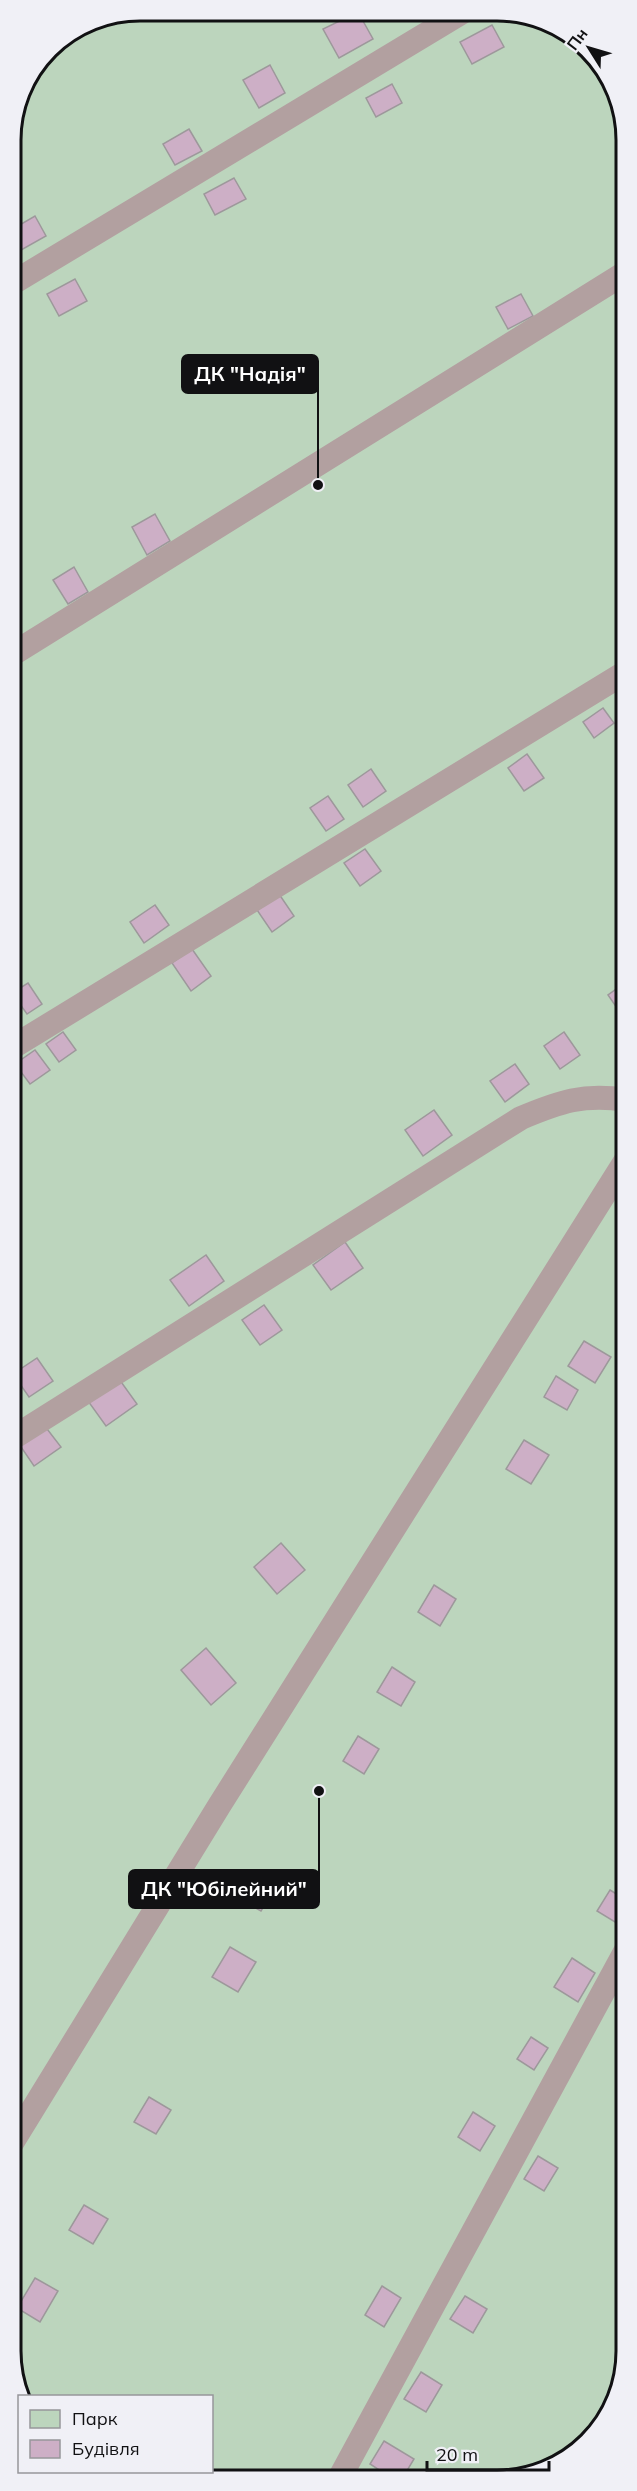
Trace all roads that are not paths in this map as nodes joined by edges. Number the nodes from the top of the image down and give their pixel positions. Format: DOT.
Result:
graph roads {
  1 [pos="448,21"];
  2 [pos="21,278"];
  3 [pos="616,279"];
  4 [pos="21,649"];
  5 [pos="616,678"];
  6 [pos="21,1042"];
  7 [pos="616,1098"];
  8 [pos="616,1176"];
  9 [pos="21,1433"];
  10 [pos="616,1968"];
  11 [pos="21,2128"];
  12 [pos="344,2470"];
  1 -- 2 [label="lane"];
  3 -- 4 [label="lane"];
  5 -- 6 [label="lane"];
  7 -- 9 [label="lane"];
  8 -- 11 [label="lane"];
  10 -- 12 [label="lane"];
}
